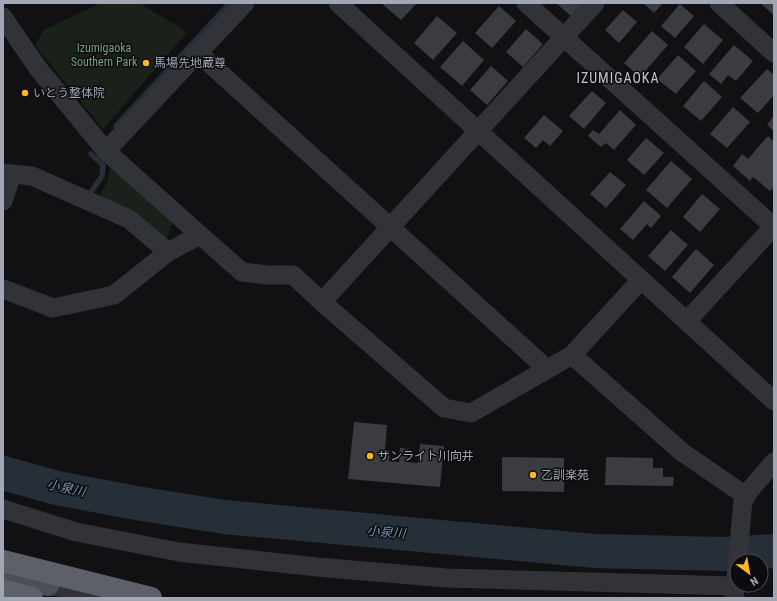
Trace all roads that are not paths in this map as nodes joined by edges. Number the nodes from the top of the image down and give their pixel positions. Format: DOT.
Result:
graph roads {
  1 [pos="244,3"];
  2 [pos="338,3"];
  3 [pos="526,3"];
  4 [pos="595,3"];
  5 [pos="719,3"];
  6 [pos="3,17"];
  7 [pos="564,37"];
  8 [pos="198,53"];
  9 [pos="774,53"];
  10 [pos="478,131"];
  11 [pos="106,152"];
  12 [pos="7,173"];
  13 [pos="3,201"];
  14 [pos="390,227"];
  15 [pos="774,227"];
  16 [pos="200,236"];
  17 [pos="168,252"];
  18 [pos="641,280"];
  19 [pos="3,289"];
  20 [pos="322,302"];
  21 [pos="687,321"];
  22 [pos="572,355"];
  23 [pos="548,368"];
  24 [pos="774,401"];
  25 [pos="774,462"];
  26 [pos="744,504"];
  27 [pos="3,509"];
  28 [pos="738,553"];
  29 [pos="3,561"];
  30 [pos="3,576"];
  31 [pos="729,589"];
  32 [pos="3,590"];
  33 [pos="3,593"];
  34 [pos="41,595"];
  35 [pos="22,598"];
  36 [pos="128,598"];
  37 [pos="151,598"];
  1 -- 8 [label="street"];
  2 -- 10 [label="street"];
  3 -- 7 [label="street"];
  4 -- 7 [label="street"];
  5 -- 9 [label="street"];
  6 -- 11 [label="street"];
  7 -- 10 [label="street"];
  7 -- 15 [label="street"];
  8 -- 11 [label="street"];
  8 -- 14 [label="street"];
  10 -- 14 [label="street"];
  10 -- 18 [label="street"];
  11 -- 16 [label="street"];
  12 -- 13 [label="street"];
  12 -- 17 [label="street"];
  14 -- 20 [label="street"];
  14 -- 23 [label="street"];
  15 -- 21 [label="street"];
  16 -- 17 [label="street"];
  16 -- 20 [label="street"];
  17 -- 19 [label="street"];
  18 -- 21 [label="street"];
  18 -- 22 [label="street"];
  20 -- 23 [label="street"];
  21 -- 24 [label="street"];
  22 -- 23 [label="street"];
  22 -- 26 [label="street"];
  25 -- 26 [label="street"];
  26 -- 28 [label="street"];
  27 -- 31 [label="street"];
  29 -- 37 [label="highway"];
  30 -- 34 [label="main road"];
  32 -- 34 [label="highway"];
  33 -- 35 [label="highway"];
  34 -- 36 [label="street"];
}
